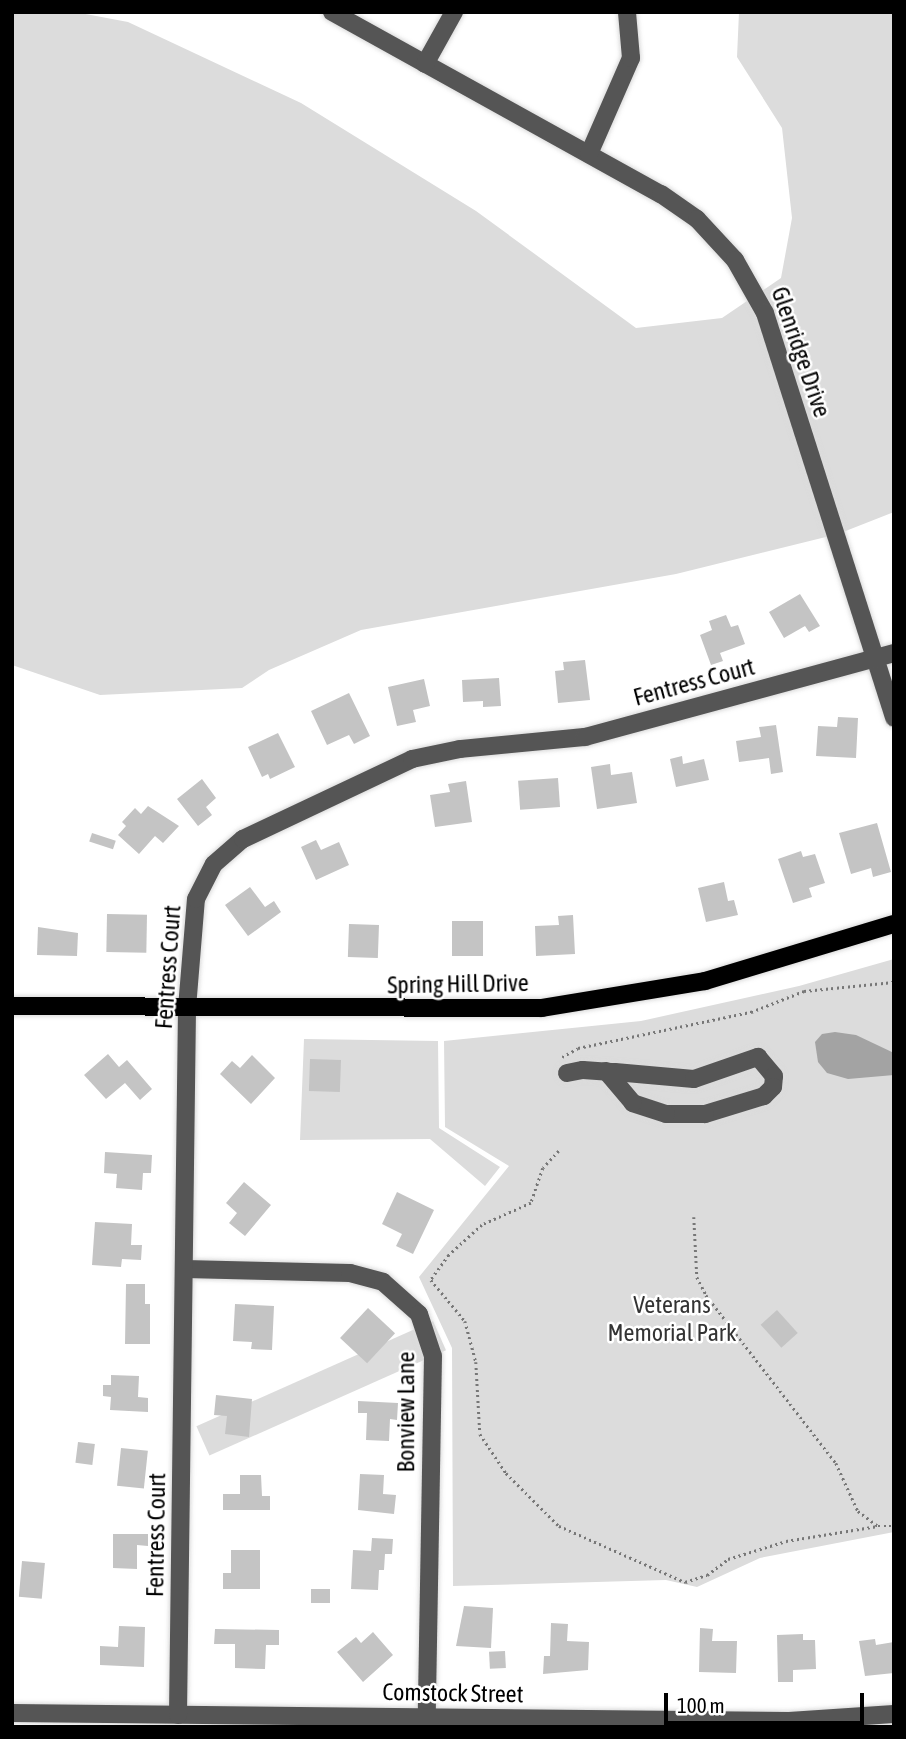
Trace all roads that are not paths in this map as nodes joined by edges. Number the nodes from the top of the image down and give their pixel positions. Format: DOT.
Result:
graph roads {
  1 [pos="332,12"];
  2 [pos="454,12"];
  3 [pos="627,12"];
  4 [pos="425,64"];
  5 [pos="589,154"];
  6 [pos="894,653"];
  7 [pos="875,659"];
  8 [pos="894,718"];
  9 [pos="894,924"];
  10 [pos="12,1006"];
  11 [pos="187,1008"];
  12 [pos="565,1065"];
  13 [pos="606,1071"];
  14 [pos="185,1269"];
  15 [pos="12,1713"];
  16 [pos="894,1714"];
  17 [pos="178,1715"];
  18 [pos="427,1717"];
  19 [pos="652,1723"];
  1 -- 4 [label="street, Glenridge Drive"];
  2 -- 4 [label="street"];
  3 -- 5 [label="street"];
  4 -- 5 [label="street, Glenridge Drive"];
  5 -- 7 [label="street, Glenridge Drive"];
  6 -- 7 [label="street, Fentress Court"];
  7 -- 8 [label="street, Glenridge Drive"];
  7 -- 11 [label="street, Fentress Court"];
  9 -- 11 [label="main road, Spring Hill Drive"];
  10 -- 11 [label="main road, Spring Hill Drive"];
  11 -- 14 [label="street, Fentress Court"];
  12 -- 13 [label="street"];
  13 -- 13 [label="street"];
  14 -- 17 [label="street, Fentress Court"];
  14 -- 18 [label="street, Bonview Lane"];
  15 -- 17 [label="street, Comstock Street"];
  16 -- 19 [label="street, Comstock Street"];
  17 -- 18 [label="street, Comstock Street"];
  18 -- 19 [label="street, Comstock Street"];
}
